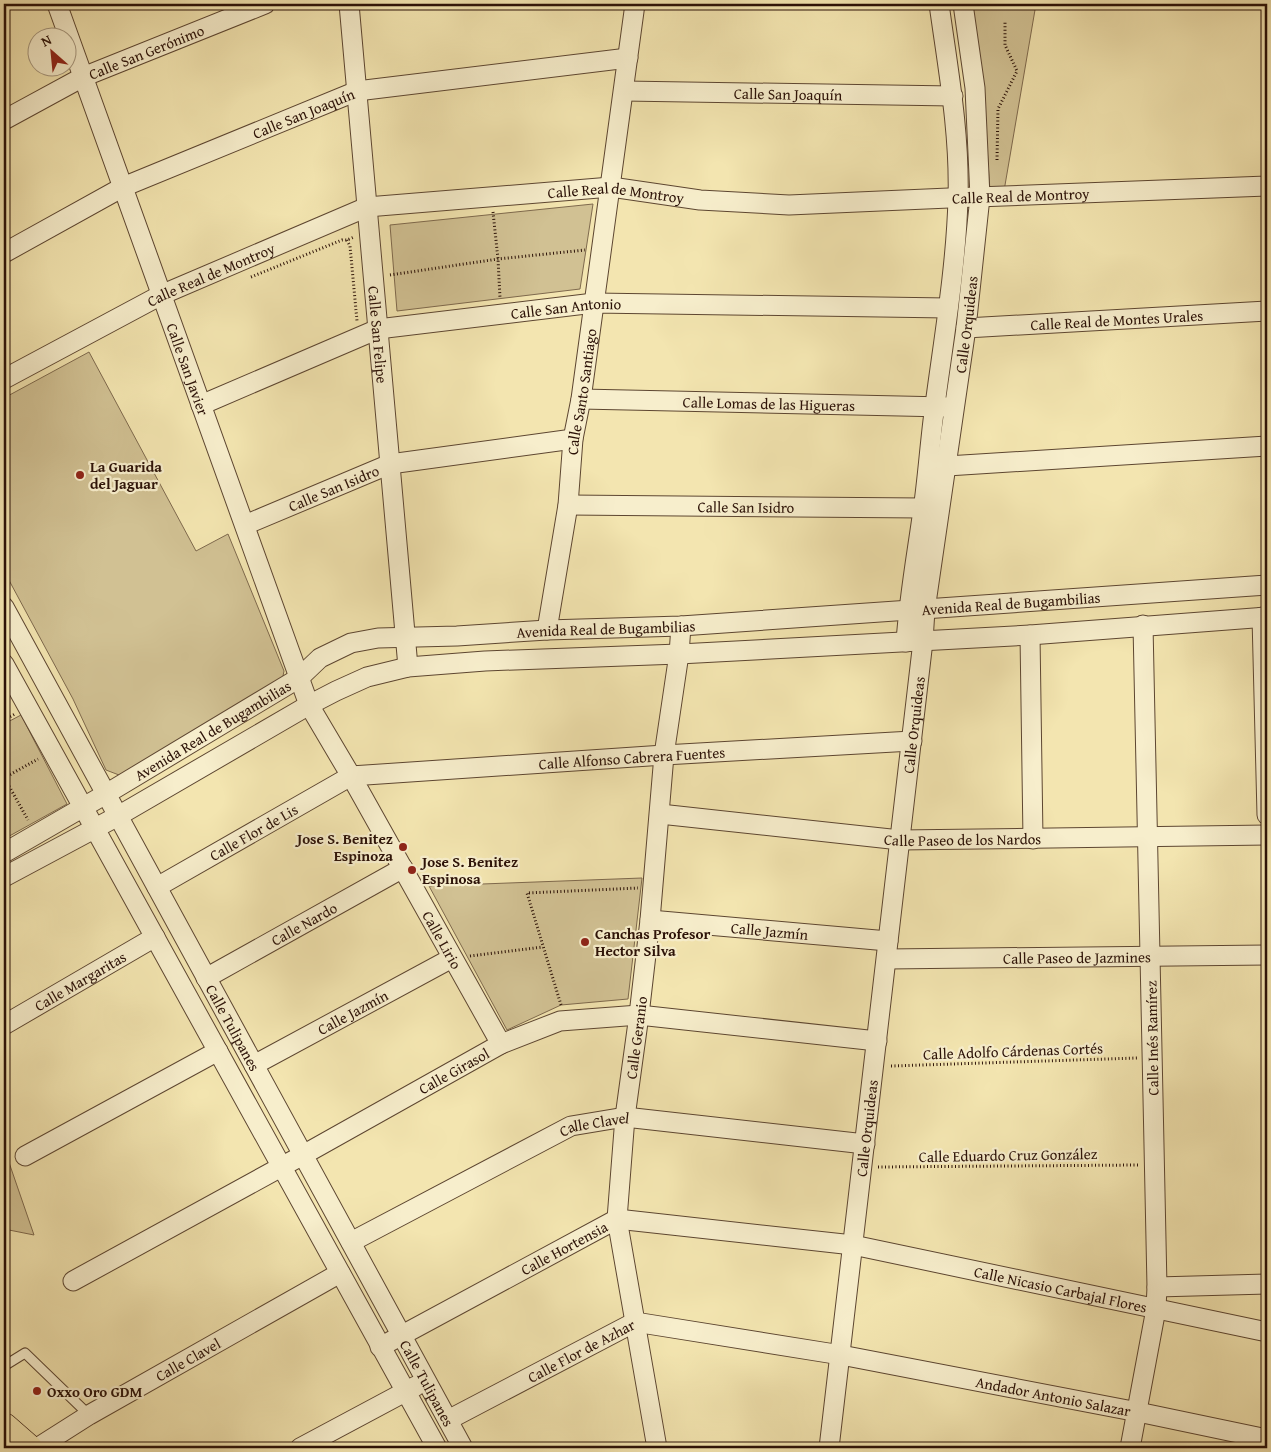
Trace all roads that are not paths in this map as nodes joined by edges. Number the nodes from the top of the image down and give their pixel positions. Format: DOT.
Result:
graph roads {
  1 [pos="57,4"];
  2 [pos="265,4"];
  3 [pos="349,4"];
  4 [pos="635,4"];
  5 [pos="939,4"];
  6 [pos="964,4"];
  7 [pos="628,58"];
  8 [pos="83,77"];
  9 [pos="357,90"];
  10 [pos="624,91"];
  11 [pos="953,96"];
  12 [pos="4,120"];
  13 [pos="1267,186"];
  14 [pos="611,187"];
  15 [pos="123,188"];
  16 [pos="958,197"];
  17 [pos="980,197"];
  18 [pos="367,207"];
  19 [pos="4,253"];
  20 [pos="161,295"];
  21 [pos="594,303"];
  22 [pos="948,308"];
  23 [pos="1267,311"];
  24 [pos="966,328"];
  25 [pos="378,329"];
  26 [pos="4,379"];
  27 [pos="582,399"];
  28 [pos="201,405"];
  29 [pos="935,407"];
  30 [pos="955,408"];
  31 [pos="573,439"];
  32 [pos="1267,446"];
  33 [pos="390,464"];
  34 [pos="947,466"];
  35 [pos="568,505"];
  36 [pos="923,508"];
  37 [pos="244,525"];
  38 [pos="1267,585"];
  39 [pos="4,607"];
  40 [pos="917,610"];
  41 [pos="1265,617"];
  42 [pos="1143,625"];
  43 [pos="681,626"];
  44 [pos="9,629"];
  45 [pos="547,630"];
  46 [pos="1030,635"];
  47 [pos="406,638"];
  48 [pos="915,641"];
  49 [pos="679,654"];
  50 [pos="4,664"];
  51 [pos="408,667"];
  52 [pos="299,678"];
  53 [pos="309,705"];
  54 [pos="912,741"];
  55 [pos="664,755"];
  56 [pos="351,776"];
  57 [pos="106,794"];
  58 [pos="83,808"];
  59 [pos="660,814"];
  60 [pos="1267,815"];
  61 [pos="118,816"];
  62 [pos="94,828"];
  63 [pos="1267,836"];
  64 [pos="1148,837"];
  65 [pos="1033,839"];
  66 [pos="900,840"];
  67 [pos="4,853"];
  68 [pos="403,868"];
  69 [pos="4,877"];
  70 [pos="157,887"];
  71 [pos="650,920"];
  72 [pos="155,937"];
  73 [pos="888,950"];
  74 [pos="1267,955"];
  75 [pos="1150,956"];
  76 [pos="452,958"];
  77 [pos="206,978"];
  78 [pos="639,1015"];
  79 [pos="4,1024"];
  80 [pos="877,1041"];
  81 [pos="501,1044"];
  82 [pos="218,1051"];
  83 [pos="254,1064"];
  84 [pos="625,1117"];
  85 [pos="865,1144"];
  86 [pos="303,1155"];
  87 [pos="25,1156"];
  88 [pos="282,1167"];
  89 [pos="617,1219"];
  90 [pos="351,1242"];
  91 [pos="853,1245"];
  92 [pos="340,1273"];
  93 [pos="73,1281"];
  94 [pos="1267,1284"];
  95 [pos="1157,1287"];
  96 [pos="1156,1309"];
  97 [pos="635,1322"];
  98 [pos="1267,1332"];
  99 [pos="402,1336"];
  100 [pos="380,1347"];
  101 [pos="840,1354"];
  102 [pos="4,1366"];
  103 [pos="426,1381"];
  104 [pos="405,1392"];
  105 [pos="1138,1412"];
  106 [pos="89,1415"];
  107 [pos="448,1420"];
  108 [pos="4,1427"];
  109 [pos="1267,1439"];
  110 [pos="28,1448"];
  111 [pos="37,1448"];
  112 [pos="300,1448"];
  113 [pos="437,1448"];
  114 [pos="463,1448"];
  115 [pos="660,1448"];
  116 [pos="830,1448"];
  117 [pos="1130,1448"];
  1 -- 8 [label="street, Calle San Javier"];
  2 -- 8 [label="street, Calle San Gerónimo"];
  3 -- 9 [label="street, Calle San Felipe"];
  4 -- 7 [label="street, Calle Santo Santiago"];
  5 -- 11 [label="street, Calle Orquideas"];
  6 -- 17 [label="street, Calle Orquideas"];
  7 -- 9 [label="street, Calle San Joaquín"];
  7 -- 10 [label="street, Calle Santo Santiago"];
  8 -- 12 [label="street, Calle San Gerónimo"];
  8 -- 15 [label="street, Calle San Javier"];
  9 -- 15 [label="street, Calle San Joaquín"];
  9 -- 18 [label="street, Calle San Felipe"];
  10 -- 11 [label="street, Calle San Joaquín"];
  10 -- 14 [label="street, Calle Santo Santiago"];
  11 -- 16 [label="street, Calle Orquideas"];
  13 -- 17 [label="street, Calle Real de Montroy"];
  14 -- 16 [label="street, Calle Real de Montroy"];
  14 -- 18 [label="street, Calle Real de Montroy"];
  14 -- 21 [label="street, Calle Santo Santiago"];
  15 -- 19 [label="street, Calle San Joaquín"];
  15 -- 20 [label="street, Calle San Javier"];
  16 -- 17 [label="street, Calle Real de Montroy"];
  16 -- 22 [label="street, Calle Orquideas"];
  17 -- 24 [label="street, Calle Orquideas"];
  18 -- 20 [label="street, Calle Real de Montroy"];
  18 -- 25 [label="street, Calle San Felipe"];
  20 -- 26 [label="street, Calle Real de Montroy"];
  20 -- 28 [label="street, Calle San Javier"];
  21 -- 22 [label="street, Calle San Antonio"];
  21 -- 25 [label="street, Calle San Antonio"];
  21 -- 27 [label="street, Calle Santo Santiago"];
  22 -- 29 [label="street, Calle Orquideas"];
  23 -- 24 [label="street, Calle Real de Montes Urales"];
  24 -- 30 [label="street, Calle Orquideas"];
  25 -- 28 [label="street, Calle San Antonio"];
  25 -- 33 [label="street, Calle San Felipe"];
  27 -- 29 [label="street, Calle Lomas de las Higueras"];
  27 -- 31 [label="street, Calle Santo Santiago"];
  28 -- 37 [label="street, Calle San Javier"];
  29 -- 30 [label="street, Calle Lomas de las Higueras"];
  29 -- 36 [label="street, Calle Orquideas"];
  30 -- 34 [label="street, Calle Orquideas"];
  31 -- 33 [label="street, Calle San Isidro"];
  31 -- 35 [label="street, Calle Santo Santiago"];
  32 -- 34 [label="street"];
  33 -- 37 [label="street, Calle San Isidro"];
  33 -- 47 [label="street, Calle San Felipe"];
  34 -- 40 [label="street, Calle Orquideas"];
  35 -- 36 [label="street, Calle San Isidro"];
  35 -- 45 [label="street, Calle Santo Santiago"];
  36 -- 40 [label="street, Calle Orquideas"];
  37 -- 52 [label="street, Calle San Javier"];
  38 -- 40 [label="street, Avenida Real de Bugambilias"];
  39 -- 44 [label="street, Calle Tulipanes"];
  40 -- 43 [label="street, Avenida Real de Bugambilias"];
  40 -- 48 [label="street, Calle Orquideas"];
  41 -- 42 [label="street, Avenida Real de Bugambilias"];
  41 -- 60 [label="street"];
  42 -- 46 [label="street, Avenida Real de Bugambilias"];
  42 -- 64 [label="street, Calle Inés Ramírez"];
  43 -- 45 [label="street, Avenida Real de Bugambilias"];
  43 -- 49 [label="street, Calle Geranio"];
  44 -- 57 [label="street, Calle Tulipanes"];
  45 -- 47 [label="street, Avenida Real de Bugambilias"];
  46 -- 48 [label="street, Avenida Real de Bugambilias"];
  46 -- 65 [label="street"];
  47 -- 51 [label="street, Calle San Felipe"];
  47 -- 52 [label="street, Avenida Real de Bugambilias"];
  48 -- 49 [label="street, Avenida Real de Bugambilias"];
  48 -- 54 [label="street, Calle Orquideas"];
  49 -- 51 [label="street, Avenida Real de Bugambilias"];
  49 -- 55 [label="street, Calle Geranio"];
  50 -- 58 [label="street, Calle Tulipanes"];
  51 -- 53 [label="street, Avenida Real de Bugambilias"];
  52 -- 53 [label="street, Calle San Javier"];
  52 -- 57 [label="street, Avenida Real de Bugambilias"];
  53 -- 56 [label="street, Calle Lirio"];
  53 -- 61 [label="street, Avenida Real de Bugambilias"];
  54 -- 55 [label="street, Calle Alfonso Cabrera Fuentes"];
  54 -- 66 [label="street, Calle Orquideas"];
  55 -- 56 [label="street, Calle Alfonso Cabrera Fuentes"];
  55 -- 59 [label="street, Calle Geranio"];
  56 -- 68 [label="street, Calle Lirio"];
  56 -- 70 [label="street, Calle Flor de Lis"];
  57 -- 58 [label="street, Avenida Real de Bugambilias"];
  57 -- 61 [label="street, Calle Tulipanes"];
  58 -- 62 [label="street, Calle Tulipanes"];
  58 -- 67 [label="street, Avenida Real de Bugambilias"];
  59 -- 66 [label="street, Calle Paseo de los Nardos"];
  59 -- 71 [label="street, Calle Geranio"];
  61 -- 62 [label="street, Avenida Real de Bugambilias"];
  61 -- 70 [label="street, Calle Tulipanes"];
  62 -- 69 [label="street, Avenida Real de Bugambilias"];
  62 -- 72 [label="street, Calle Tulipanes"];
  63 -- 64 [label="street, Calle Paseo de los Nardos"];
  64 -- 65 [label="street, Calle Paseo de los Nardos"];
  64 -- 75 [label="street, Calle Inés Ramírez"];
  65 -- 66 [label="street, Calle Paseo de los Nardos"];
  66 -- 73 [label="street, Calle Orquideas"];
  68 -- 76 [label="street, Calle Lirio"];
  68 -- 77 [label="street, Calle Nardo"];
  70 -- 77 [label="street, Calle Tulipanes"];
  71 -- 73 [label="street, Calle Jazmín"];
  71 -- 78 [label="street, Calle Geranio"];
  72 -- 79 [label="street, Calle Margaritas"];
  72 -- 82 [label="street, Calle Tulipanes"];
  73 -- 75 [label="street, Calle Paseo de Jazmines"];
  73 -- 80 [label="street, Calle Orquideas"];
  74 -- 75 [label="street, Calle Paseo de Jazmines"];
  75 -- 95 [label="street, Calle Inés Ramírez"];
  76 -- 81 [label="street, Calle Lirio"];
  76 -- 83 [label="street, Calle Jazmín"];
  77 -- 83 [label="street, Calle Tulipanes"];
  78 -- 80 [label="street, Calle Girasol"];
  78 -- 81 [label="street, Calle Girasol"];
  78 -- 84 [label="street, Calle Geranio"];
  80 -- 85 [label="street, Calle Orquideas"];
  81 -- 86 [label="street, Calle Girasol"];
  82 -- 87 [label="street"];
  82 -- 88 [label="street, Calle Tulipanes"];
  83 -- 86 [label="street, Calle Tulipanes"];
  84 -- 85 [label="street, Calle Clavel"];
  84 -- 89 [label="street, Calle Geranio"];
  84 -- 90 [label="street, Calle Clavel"];
  85 -- 91 [label="street, Calle Orquideas"];
  86 -- 88 [label="street, Calle Girasol"];
  86 -- 90 [label="street, Calle Tulipanes"];
  88 -- 92 [label="street, Calle Tulipanes"];
  88 -- 93 [label="street, Calle Girasol"];
  89 -- 91 [label="street, Calle Hortensia"];
  89 -- 97 [label="street, Calle Geranio"];
  89 -- 99 [label="street, Calle Hortensia"];
  90 -- 99 [label="street, Calle Tulipanes"];
  91 -- 96 [label="street, Calle Nicasio Carbajal Flores"];
  91 -- 101 [label="street, Calle Orquideas"];
  92 -- 100 [label="street, Calle Tulipanes"];
  92 -- 106 [label="street, Calle Clavel"];
  94 -- 95 [label="street"];
  95 -- 96 [label="street, Calle Inés Ramírez"];
  96 -- 98 [label="street, Calle Nicasio Carbajal Flores"];
  96 -- 105 [label="street, Calle Inés Ramírez"];
  97 -- 101 [label="street, Calle Flor de Azhar"];
  97 -- 107 [label="street, Calle Flor de Azhar"];
  97 -- 115 [label="street, Calle Geranio"];
  99 -- 100 [label="street, Calle Hortensia"];
  99 -- 103 [label="street, Calle Tulipanes"];
  100 -- 104 [label="street, Calle Tulipanes"];
  101 -- 105 [label="street, Andador Antonio Salazar"];
  101 -- 116 [label="street, Calle Orquideas"];
  102 -- 106 [label="lane"];
  103 -- 104 [label="street"];
  103 -- 107 [label="street, Calle Tulipanes"];
  104 -- 112 [label="street"];
  104 -- 113 [label="street, Calle Tulipanes"];
  105 -- 109 [label="street, Andador Antonio Salazar"];
  105 -- 117 [label="street, Calle Inés Ramírez"];
  106 -- 111 [label="street, Calle Clavel"];
  107 -- 114 [label="street, Calle Tulipanes"];
  108 -- 110 [label="main road"];
}
